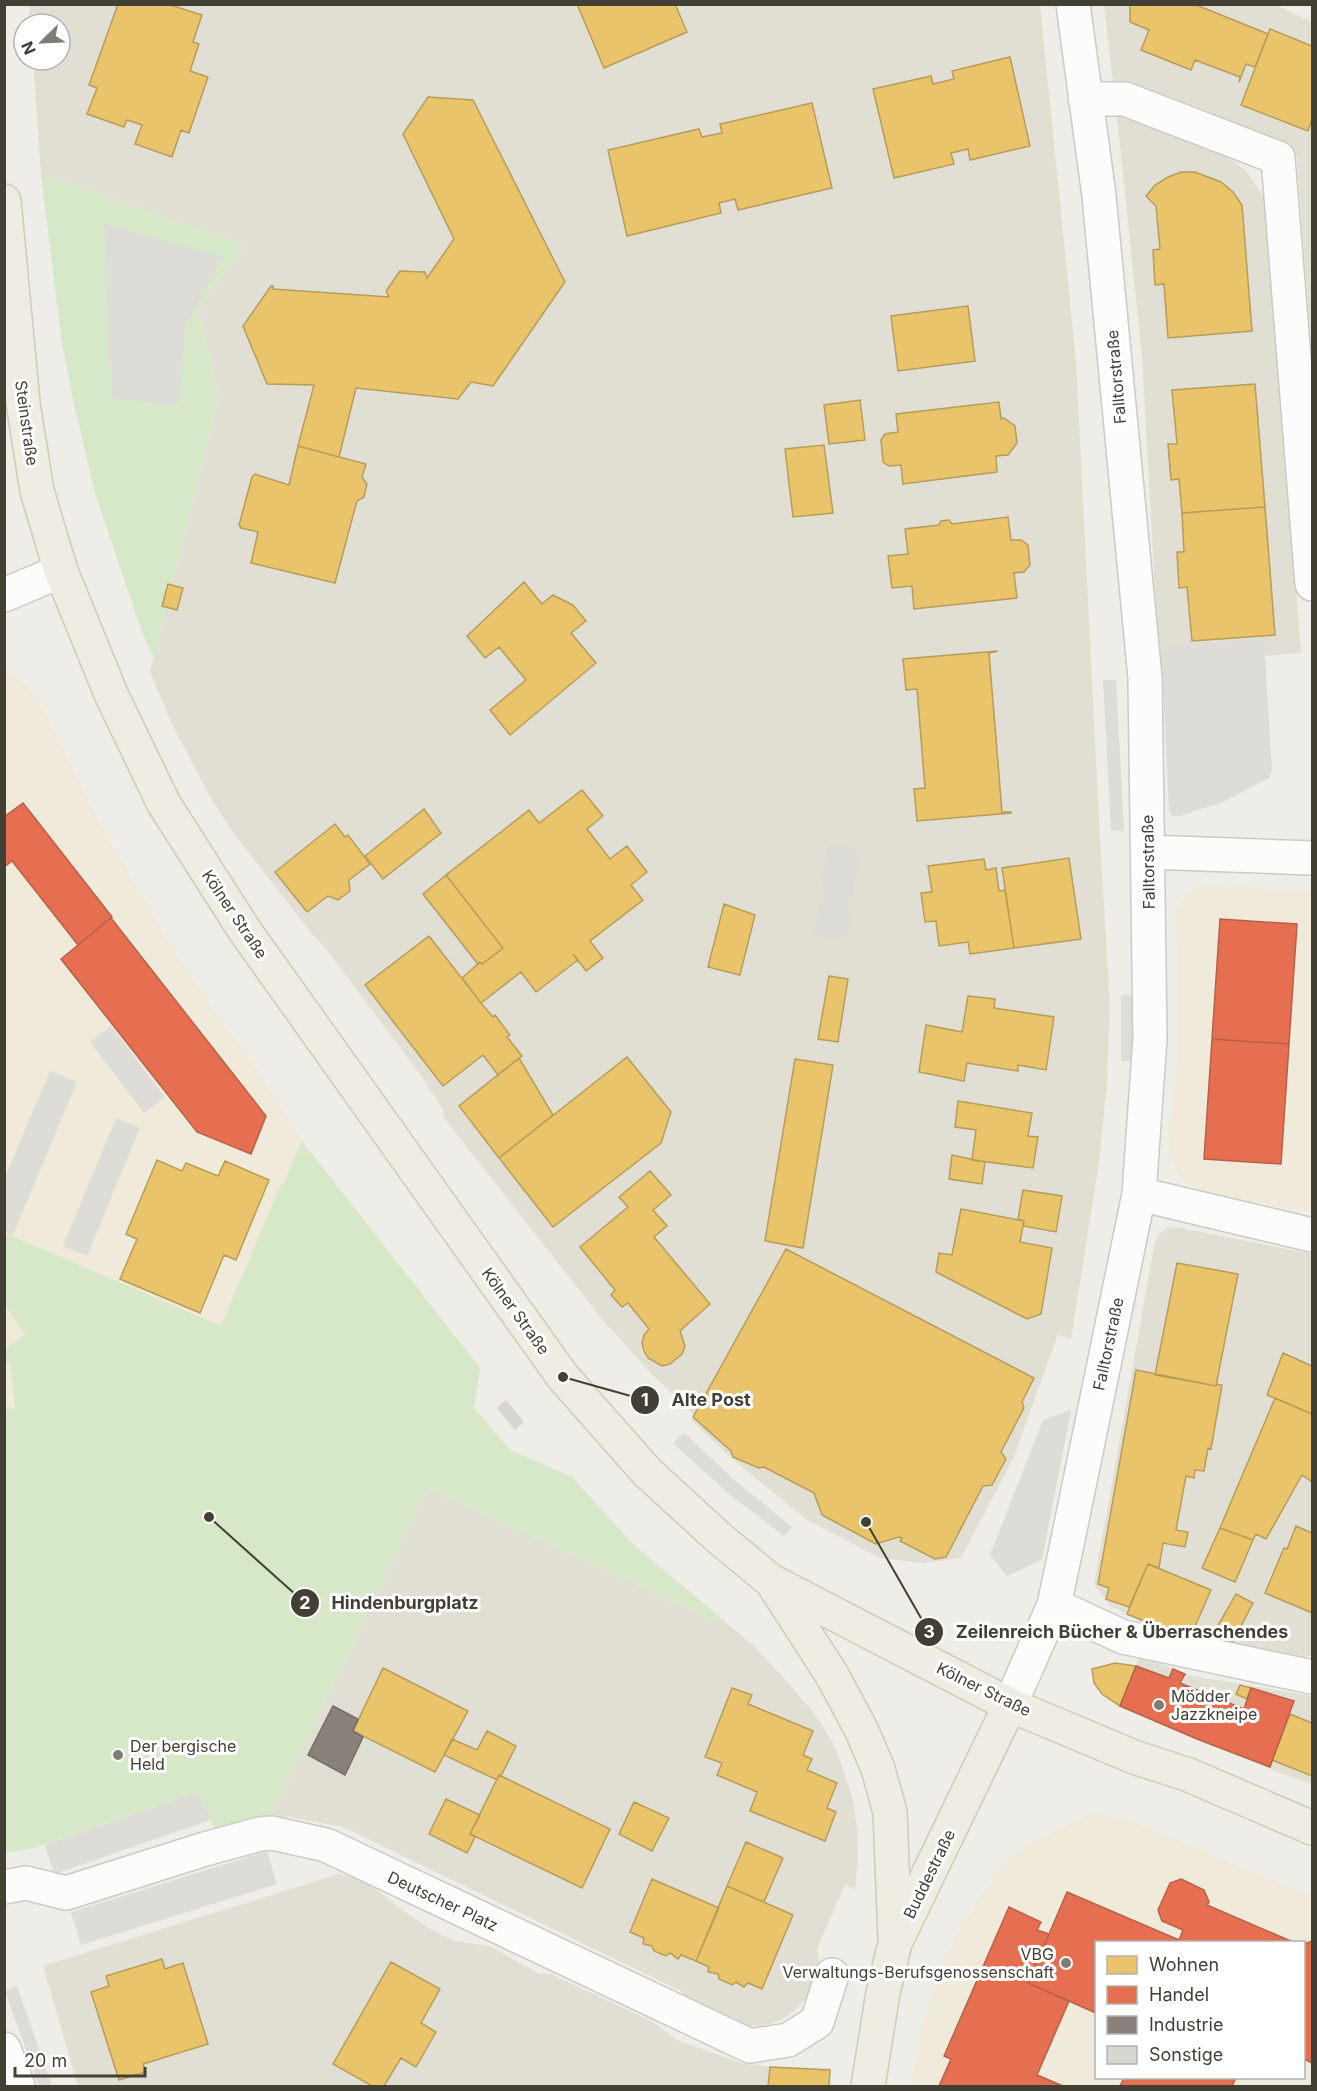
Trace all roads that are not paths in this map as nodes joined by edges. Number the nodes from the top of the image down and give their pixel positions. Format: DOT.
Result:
graph roads {
  1 [pos="1073,4"];
  2 [pos="1085,99"];
  3 [pos="4,201"];
  4 [pos="61,571"];
  5 [pos="1312,584"];
  6 [pos="4,596"];
  7 [pos="1149,852"];
  8 [pos="1312,858"];
  9 [pos="1139,1194"];
  10 [pos="1312,1234"];
  11 [pos="771,1581"];
  12 [pos="1054,1605"];
  13 [pos="1312,1677"];
  14 [pos="1010,1705"];
  15 [pos="1312,1828"];
  16 [pos="4,1887"];
  17 [pos="895,1943"];
  18 [pos="832,1975"];
  19 [pos="4,2049"];
  20 [pos="18,2086"];
  21 [pos="868,2086"];
  1 -- 2 [label="street, Falltorstraße"];
  2 -- 5 [label="street"];
  2 -- 7 [label="street, Falltorstraße"];
  3 -- 4 [label="main road, Steinstraße"];
  4 -- 6 [label="street"];
  4 -- 11 [label="main road, Kölner Straße"];
  7 -- 8 [label="street"];
  7 -- 9 [label="street, Falltorstraße"];
  9 -- 10 [label="street"];
  9 -- 12 [label="street, Falltorstraße"];
  11 -- 14 [label="main road, Kölner Straße"];
  11 -- 17 [label="main road"];
  12 -- 13 [label="street"];
  12 -- 14 [label="street, Falltorstraße"];
  14 -- 15 [label="main road, Kölner Straße"];
  14 -- 17 [label="main road, Buddestraße"];
  16 -- 18 [label="street, Deutscher Platz"];
  17 -- 21 [label="main road, Buddestraße"];
  19 -- 20 [label="street"];
}
